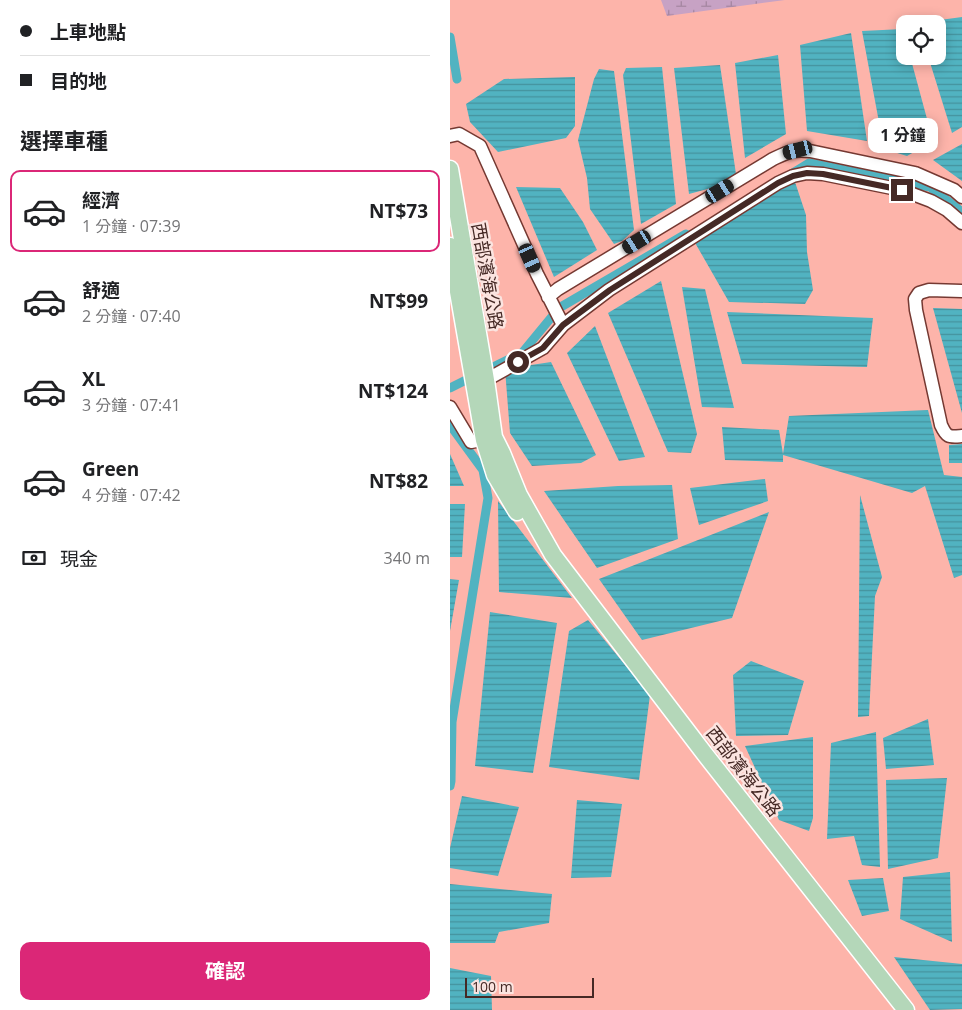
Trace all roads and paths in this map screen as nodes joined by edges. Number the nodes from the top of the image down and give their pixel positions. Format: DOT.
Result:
graph roads {
  1 [pos="450,136"];
  2 [pos="450,169"];
  3 [pos="962,197"];
  4 [pos="962,223"];
  5 [pos="450,246"];
  6 [pos="962,291"];
  7 [pos="550,299"];
  8 [pos="561,321"];
  9 [pos="486,380"];
  10 [pos="450,407"];
  11 [pos="962,436"];
  12 [pos="489,438"];
  13 [pos="906,1010"];
  1 -- 7 [label="street"];
  2 -- 9 [label="main road, 西部濱海公路"];
  3 -- 7 [label="street"];
  4 -- 8 [label="street"];
  5 -- 12 [label="main road, 西部濱海公路"];
  6 -- 11 [label="street"];
  7 -- 8 [label="street"];
  8 -- 9 [label="street"];
  9 -- 12 [label="main road, 西部濱海公路"];
  10 -- 12 [label="street"];
  12 -- 13 [label="main road, 西部濱海公路"];
}
